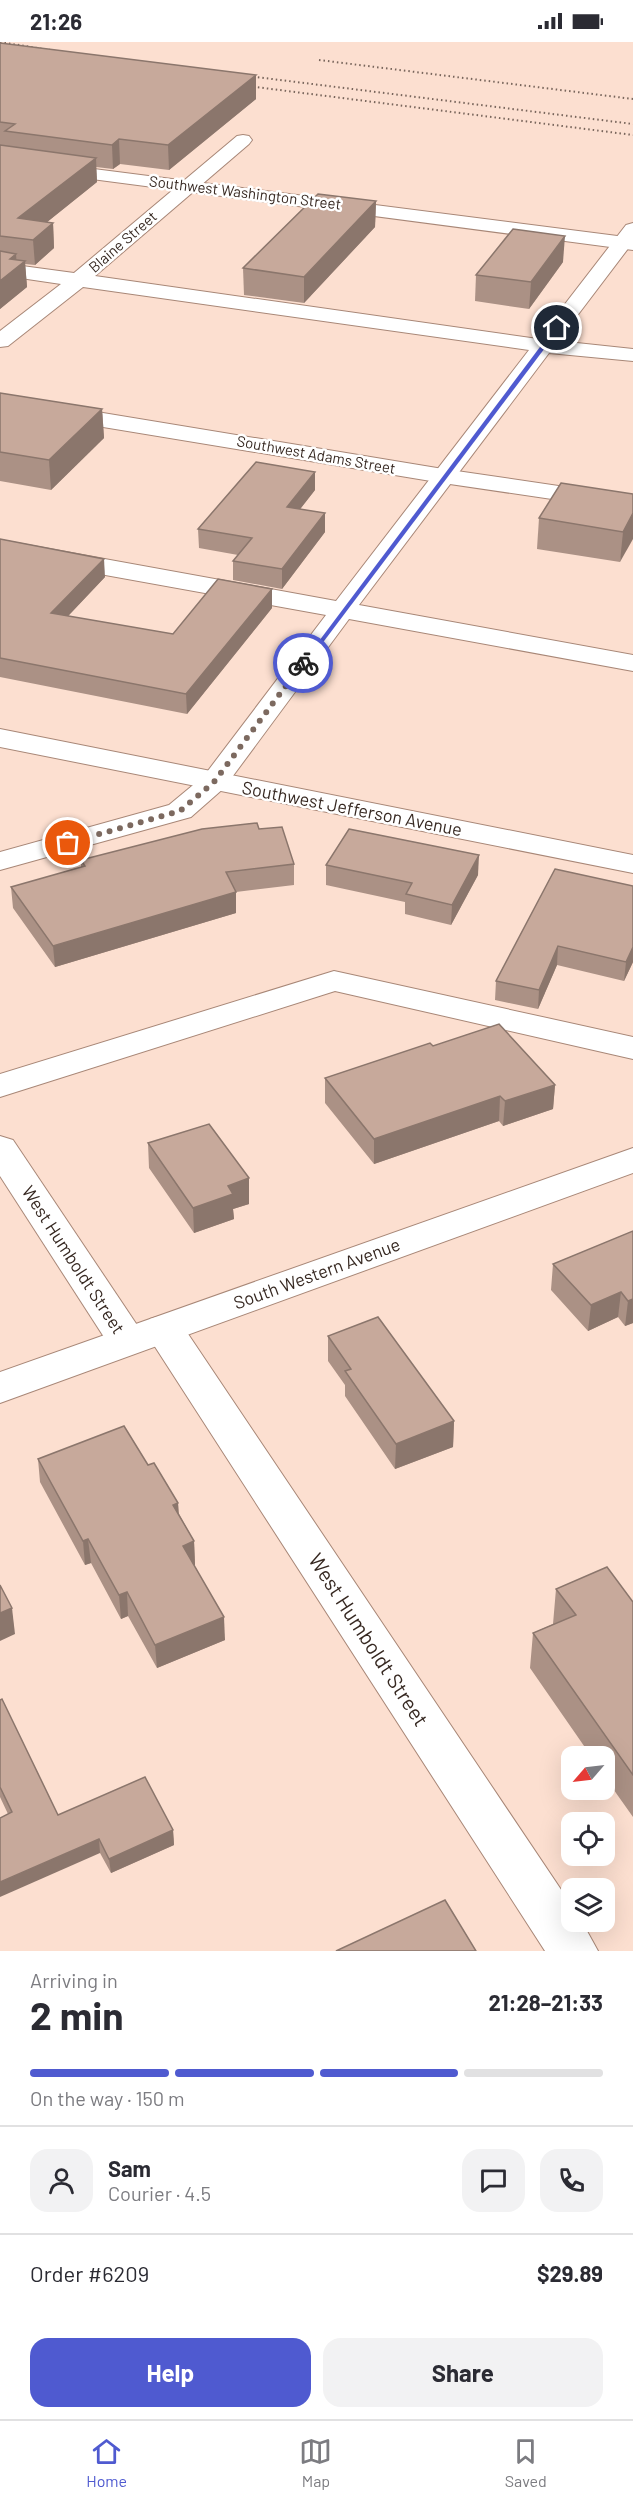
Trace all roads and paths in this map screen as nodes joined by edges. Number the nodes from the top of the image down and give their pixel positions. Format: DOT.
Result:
graph roads {
  1 [pos="243,140"];
  2 [pos="0,162"];
  3 [pos="187,186"];
  4 [pos="630,238"];
  5 [pos="0,269"];
  6 [pos="79,280"];
  7 [pos="0,341"];
  8 [pos="544,346"];
  9 [pos="633,355"];
  10 [pos="0,403"];
  11 [pos="443,476"];
  12 [pos="633,504"];
  13 [pos="0,548"];
  14 [pos="343,610"];
  15 [pos="633,663"];
  16 [pos="0,738"];
  17 [pos="214,782"];
  18 [pos="0,861"];
  19 [pos="633,864"];
  20 [pos="633,1048"];
  21 [pos="0,1086"];
  22 [pos="0,1148"];
  23 [pos="633,1160"];
  24 [pos="146,1335"];
  25 [pos="0,1388"];
  26 [pos="573,1951"];
  1 -- 3 [label="street, Blaine Street"];
  2 -- 3 [label="street, Southwest Washington Street"];
  3 -- 4 [label="street, Southwest Washington Street"];
  3 -- 6 [label="street, Blaine Street"];
  4 -- 8 [label="street"];
  5 -- 6 [label="street"];
  6 -- 7 [label="street, Blaine Street"];
  6 -- 8 [label="street"];
  8 -- 9 [label="street"];
  8 -- 11 [label="street"];
  10 -- 11 [label="street, Southwest Adams Street"];
  11 -- 12 [label="street, Southwest Adams Street"];
  11 -- 14 [label="street"];
  13 -- 14 [label="street"];
  14 -- 15 [label="street"];
  14 -- 17 [label="street"];
  16 -- 17 [label="street, Southwest Jefferson Avenue"];
  17 -- 18 [label="street"];
  17 -- 19 [label="street, Southwest Jefferson Avenue"];
  20 -- 21 [label="street"];
  22 -- 24 [label="street, West Humboldt Street"];
  23 -- 24 [label="street, South Western Avenue"];
  24 -- 25 [label="street, South Western Avenue"];
  24 -- 26 [label="street, West Humboldt Street"];
}
